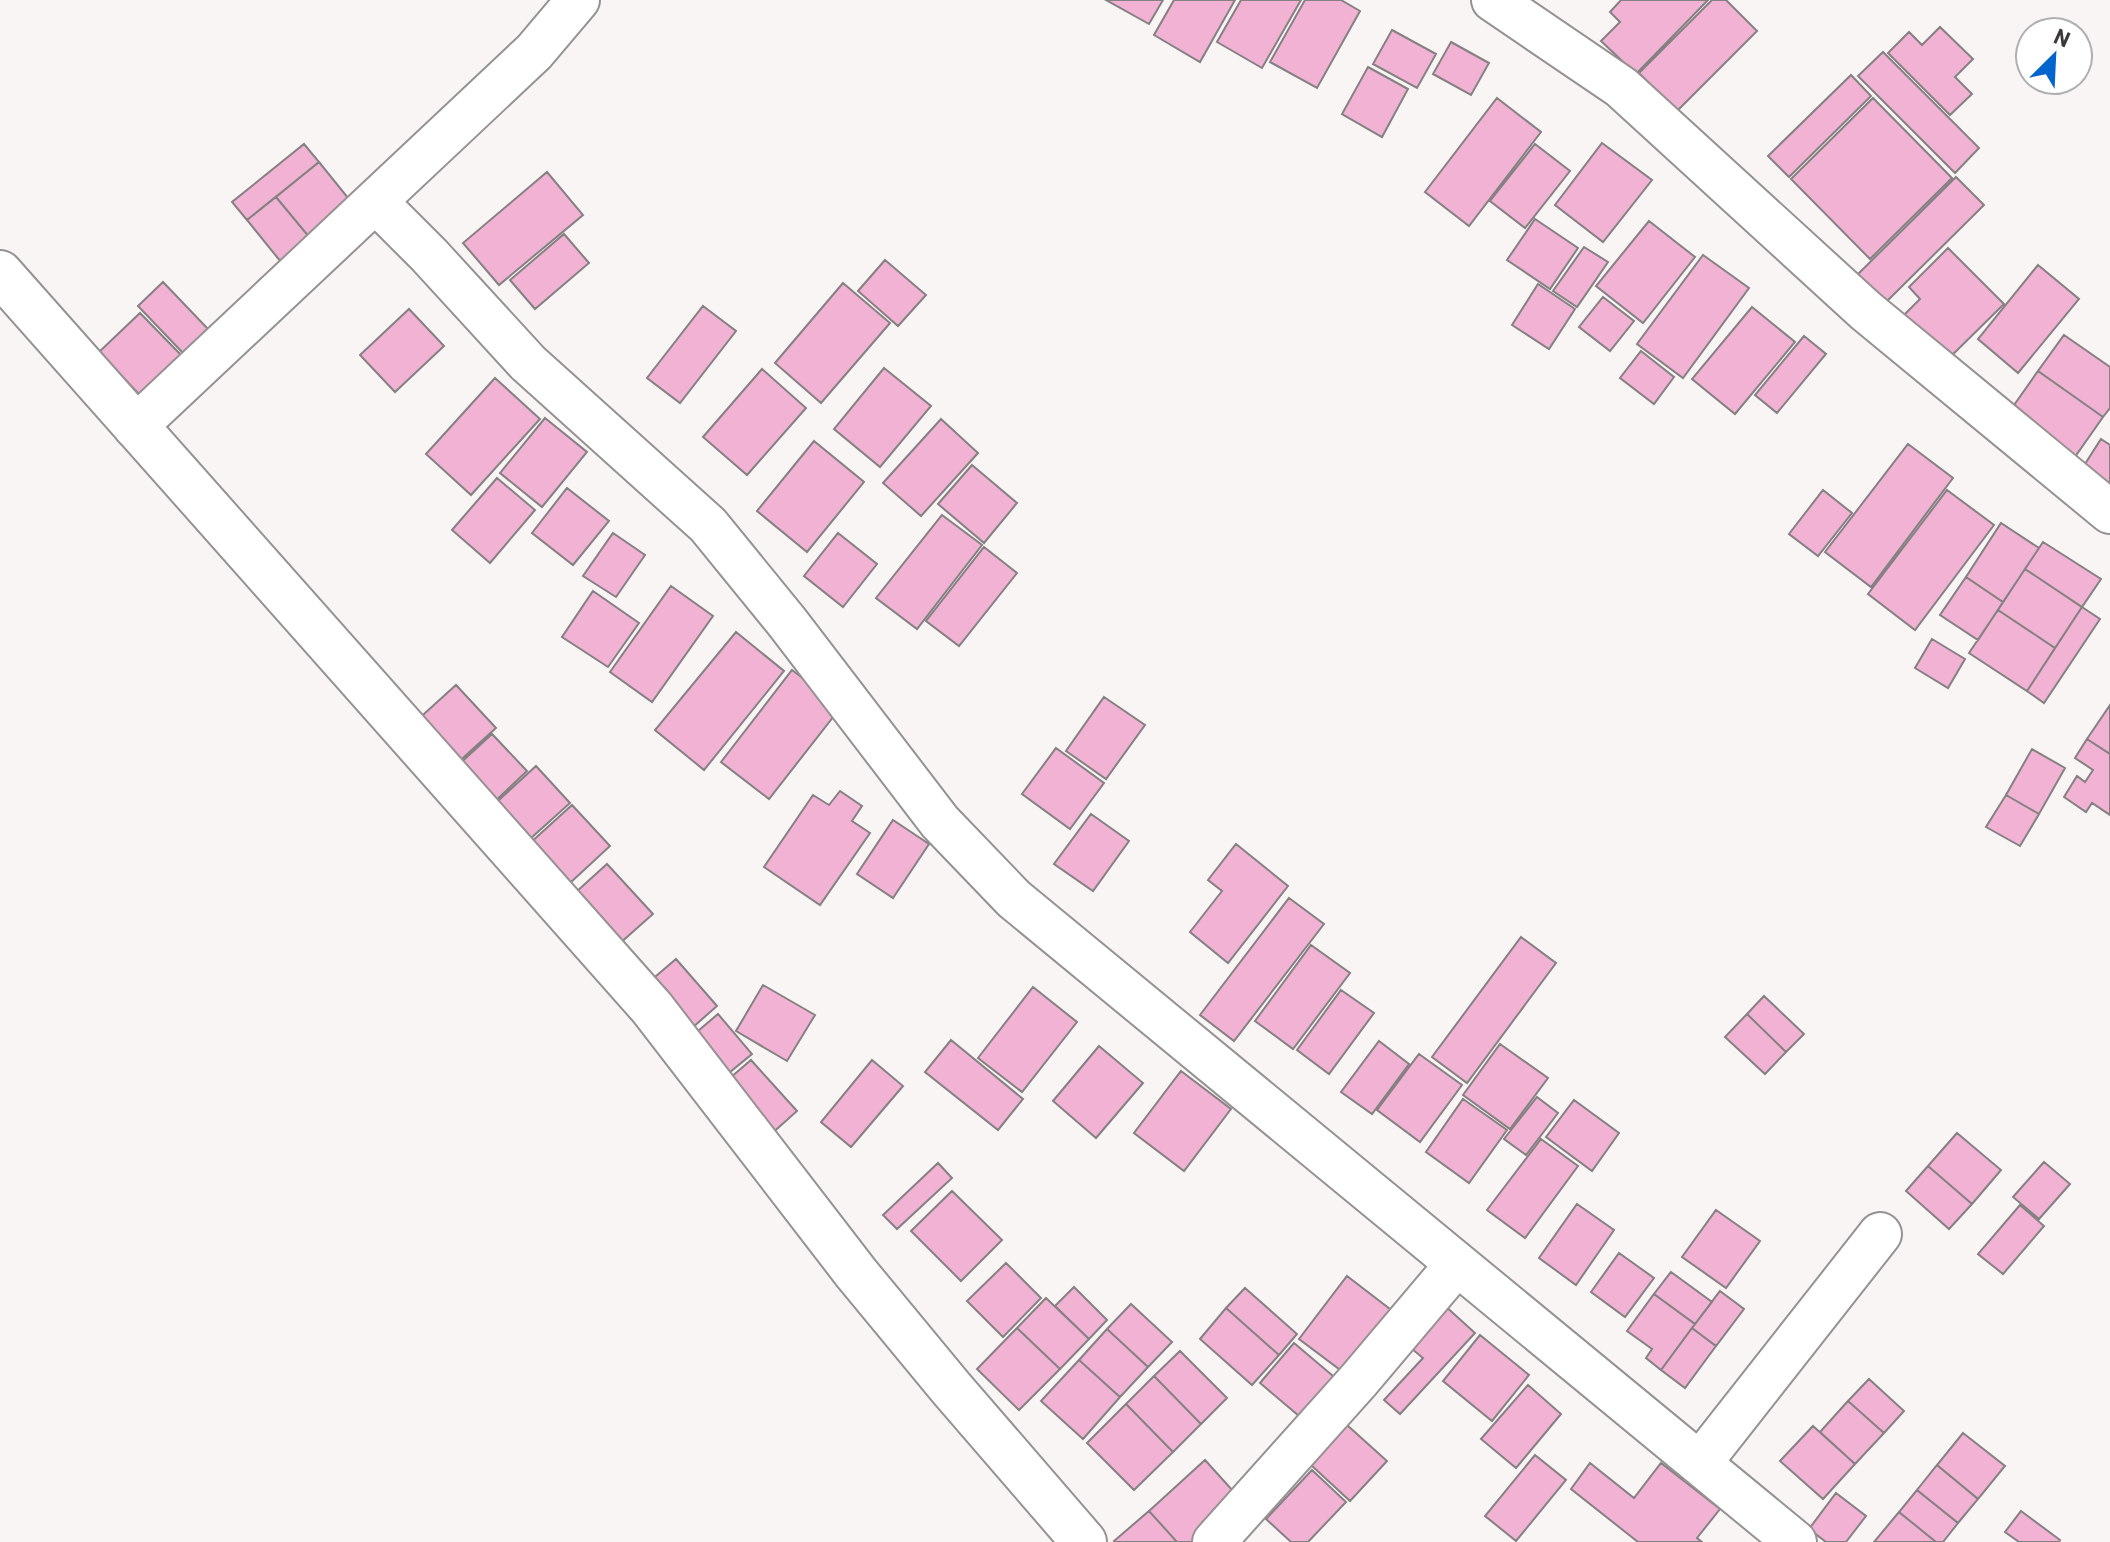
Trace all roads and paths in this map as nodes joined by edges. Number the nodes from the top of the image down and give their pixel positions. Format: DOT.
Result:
graph roads {
  1 [pos="578,0"];
  2 [pos="1493,0"];
  3 [pos="376,202"];
  4 [pos="0,273"];
  5 [pos="135,427"];
  6 [pos="2110,512"];
  7 [pos="1880,1234"];
  8 [pos="1457,1264"];
  9 [pos="1700,1463"];
  10 [pos="1084,1542"];
  11 [pos="1214,1542"];
  12 [pos="1795,1542"];
  1 -- 3 [label="street"];
  2 -- 6 [label="street"];
  3 -- 5 [label="street"];
  3 -- 8 [label="street"];
  4 -- 5 [label="main road"];
  5 -- 10 [label="main road"];
  7 -- 9 [label="street"];
  8 -- 9 [label="street"];
  8 -- 11 [label="street"];
  9 -- 12 [label="street"];
}
